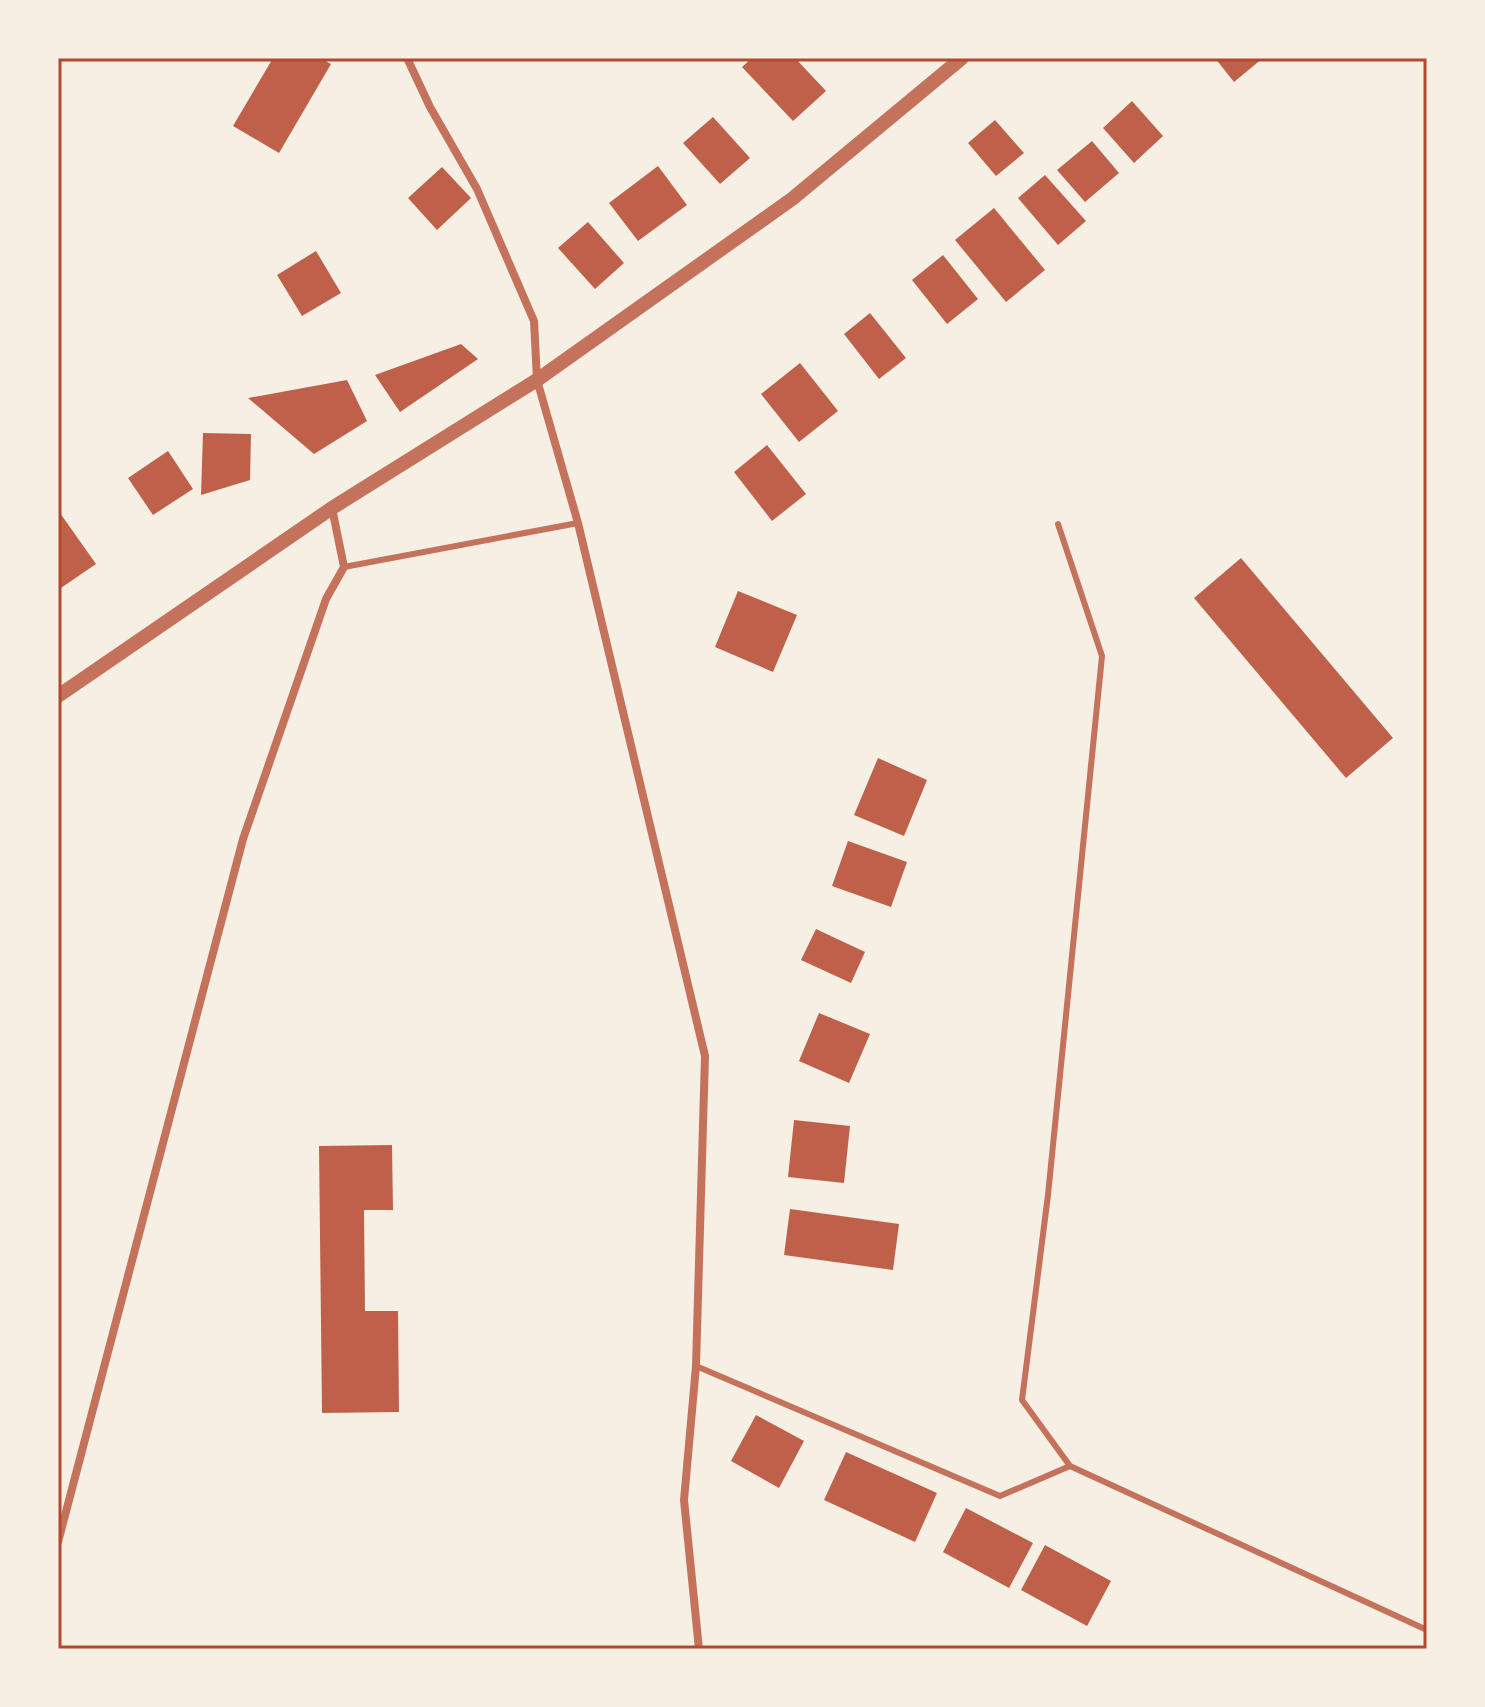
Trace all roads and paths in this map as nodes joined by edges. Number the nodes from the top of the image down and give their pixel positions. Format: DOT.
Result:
graph roads {
  1 [pos="407,58"];
  2 [pos="962,58"];
  3 [pos="537,380"];
  4 [pos="332,508"];
  5 [pos="578,523"];
  6 [pos="1058,524"];
  7 [pos="344,567"];
  8 [pos="58,696"];
  9 [pos="696,1366"];
  10 [pos="1070,1466"];
  11 [pos="58,1542"];
  12 [pos="1427,1630"];
  13 [pos="699,1649"];
  1 -- 3 [label="street"];
  2 -- 3 [label="street"];
  3 -- 4 [label="street"];
  3 -- 5 [label="street"];
  4 -- 7 [label="street"];
  4 -- 8 [label="street"];
  5 -- 7 [label="lane"];
  5 -- 9 [label="street"];
  6 -- 10 [label="lane"];
  7 -- 11 [label="street"];
  9 -- 10 [label="lane"];
  9 -- 13 [label="street"];
  10 -- 12 [label="lane"];
}
